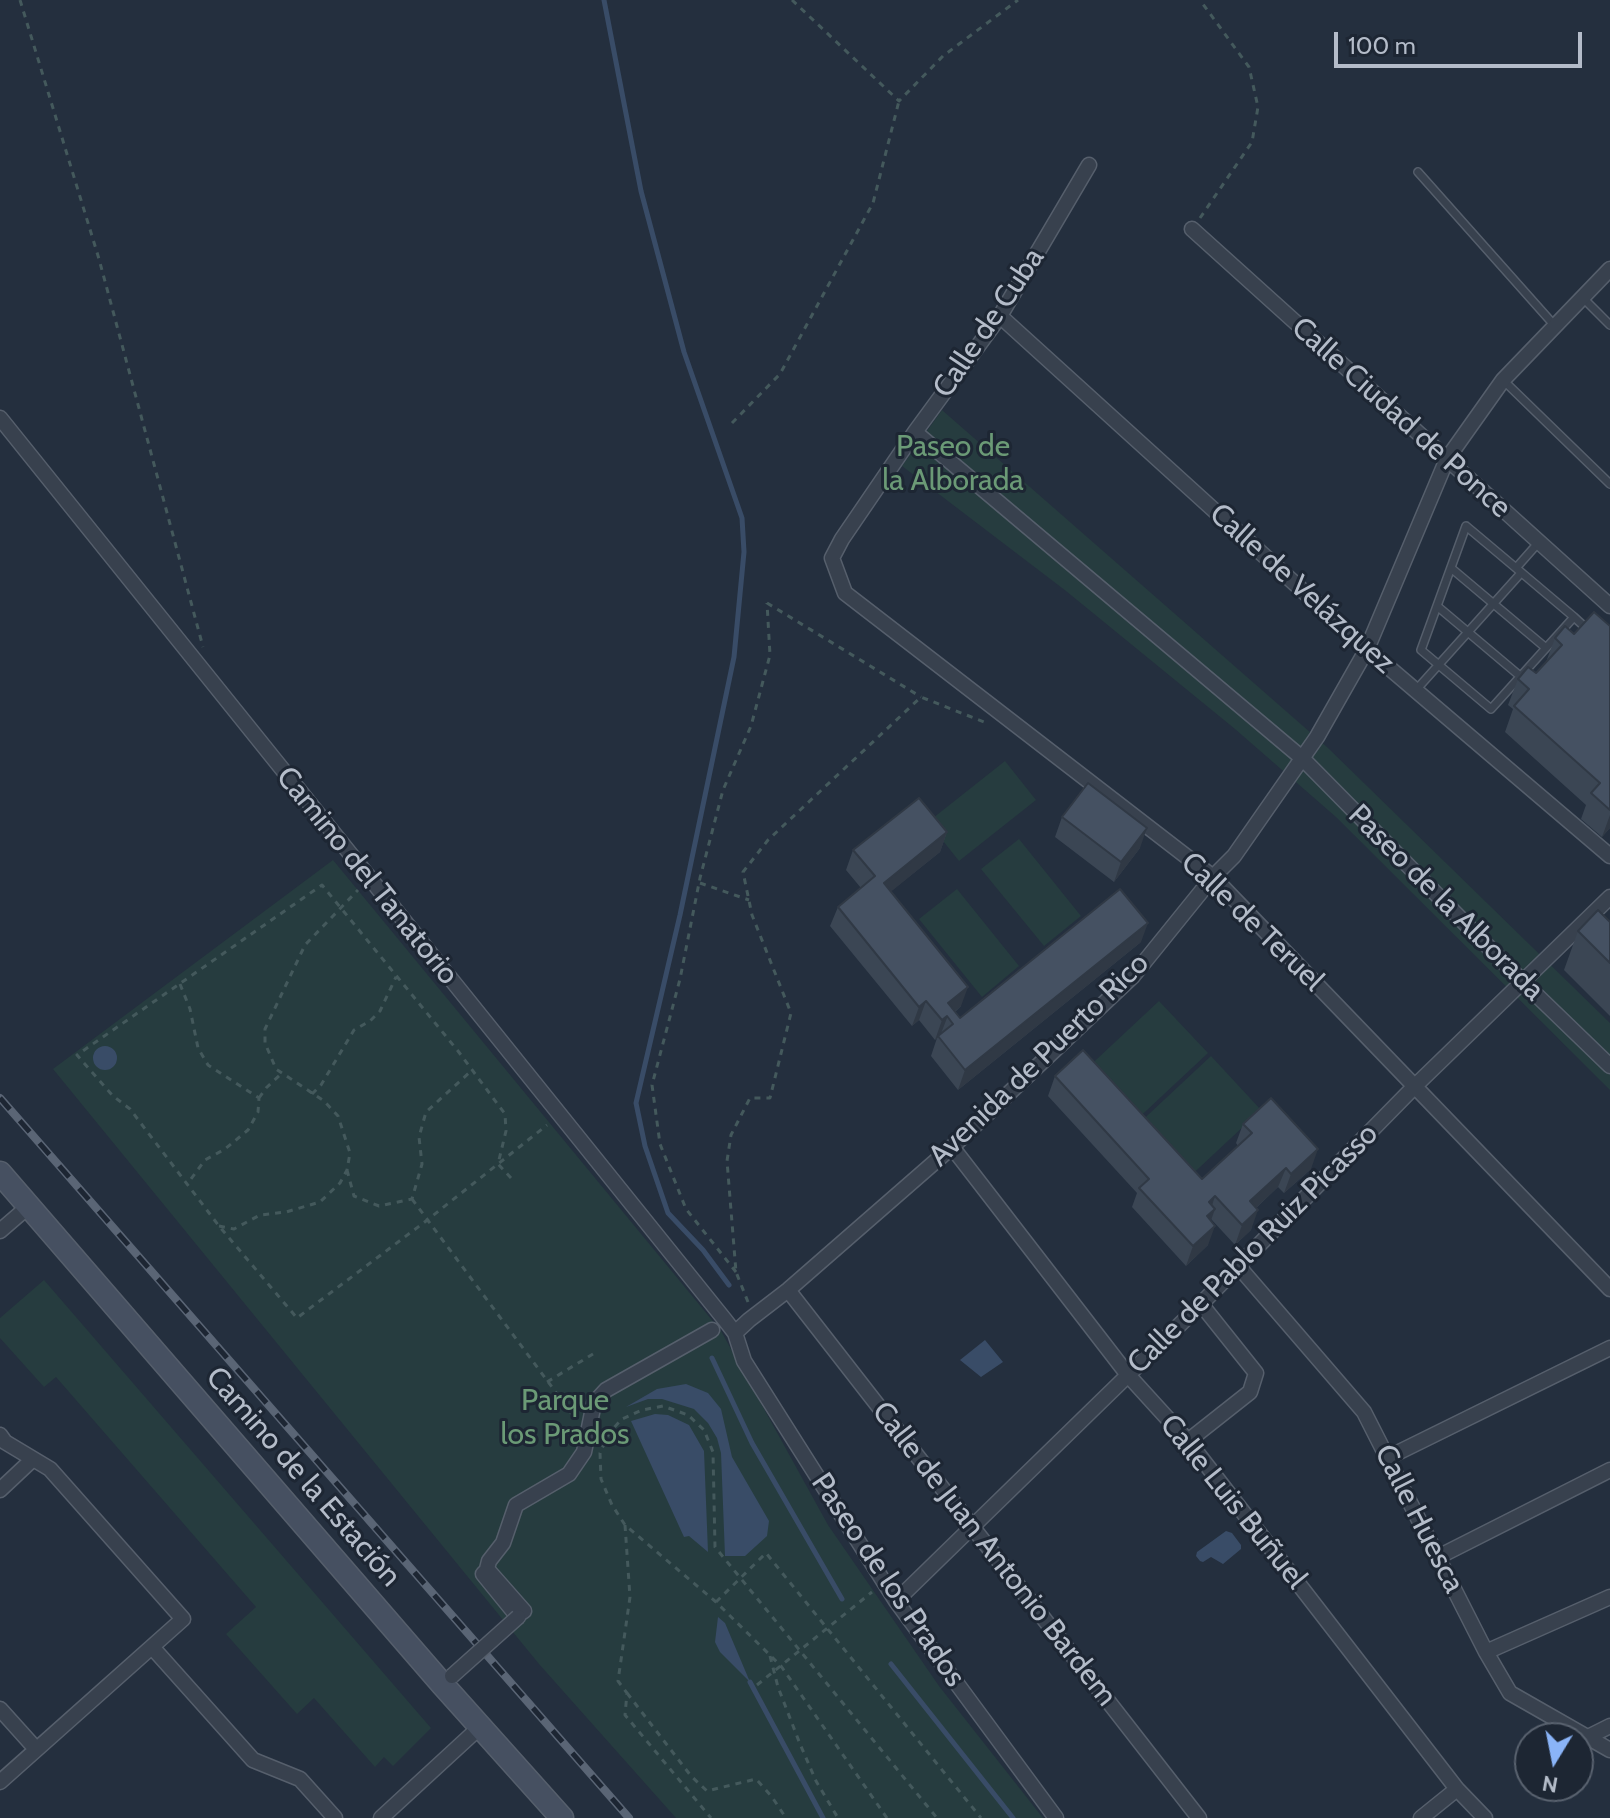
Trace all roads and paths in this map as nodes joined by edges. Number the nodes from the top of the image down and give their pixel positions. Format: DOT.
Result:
graph roads {
  1 [pos="20,0"];
  2 [pos="792,0"];
  3 [pos="1018,0"];
  4 [pos="1200,0"];
  5 [pos="899,101"];
  6 [pos="1089,165"];
  7 [pos="1418,172"];
  8 [pos="1192,229"];
  9 [pos="1610,269"];
  10 [pos="1582,297"];
  11 [pos="1000,316"];
  12 [pos="1610,325"];
  13 [pos="1555,326"];
  14 [pos="1503,380"];
  15 [pos="0,418"];
  16 [pos="732,423"];
  17 [pos="915,432"];
  18 [pos="1447,459"];
  19 [pos="1610,484"];
  20 [pos="1539,542"];
  21 [pos="832,558"];
  22 [pos="1451,568"];
  23 [pos="1519,570"];
  24 [pos="1493,604"];
  25 [pos="1437,606"];
  26 [pos="1610,606"];
  27 [pos="1574,617"];
  28 [pos="1468,632"];
  29 [pos="1592,633"];
  30 [pos="1546,648"];
  31 [pos="1367,649"];
  32 [pos="205,654"];
  33 [pos="1438,666"];
  34 [pos="1520,676"];
  35 [pos="1416,691"];
  36 [pos="921,697"];
  37 [pos="994,726"];
  38 [pos="1302,758"];
  39 [pos="1610,856"];
  40 [pos="1213,877"];
  41 [pos="369,878"];
  42 [pos="699,883"];
  43 [pos="1610,897"];
  44 [pos="749,900"];
  45 [pos="340,909"];
  46 [pos="396,977"];
  47 [pos="1523,982"];
  48 [pos="180,984"];
  49 [pos="1610,1066"];
  50 [pos="471,1071"];
  51 [pos="282,1073"];
  52 [pos="1415,1086"];
  53 [pos="312,1094"];
  54 [pos="259,1098"];
  55 [pos="560,1115"];
  56 [pos="952,1147"];
  57 [pos="498,1164"];
  58 [pos="347,1170"];
  59 [pos="0,1173"];
  60 [pos="511,1178"];
  61 [pos="188,1184"];
  62 [pos="412,1199"];
  63 [pos="29,1206"];
  64 [pos="426,1221"];
  65 [pos="219,1226"];
  66 [pos="0,1231"];
  67 [pos="1239,1267"];
  68 [pos="736,1272"];
  69 [pos="1610,1289"];
  70 [pos="788,1290"];
  71 [pos="748,1302"];
  72 [pos="1201,1304"];
  73 [pos="712,1330"];
  74 [pos="735,1333"];
  75 [pos="1610,1348"];
  76 [pos="593,1354"];
  77 [pos="1128,1375"];
  78 [pos="547,1382"];
  79 [pos="0,1435"];
  80 [pos="588,1435"];
  81 [pos="1188,1441"];
  82 [pos="600,1453"];
  83 [pos="1389,1457"];
  84 [pos="33,1459"];
  85 [pos="1610,1470"];
  86 [pos="0,1490"];
  87 [pos="625,1525"];
  88 [pos="973,1527"];
  89 [pos="1438,1557"];
  90 [pos="740,1578"];
  91 [pos="876,1589"];
  92 [pos="1610,1597"];
  93 [pos="896,1601"];
  94 [pos="716,1602"];
  95 [pos="827,1628"];
  96 [pos="152,1647"];
  97 [pos="801,1651"];
  98 [pos="1486,1652"];
  99 [pos="769,1653"];
  100 [pos="781,1666"];
  101 [pos="773,1672"];
  102 [pos="452,1676"];
  103 [pos="757,1685"];
  104 [pos="627,1693"];
  105 [pos="0,1709"];
  106 [pos="1561,1722"];
  107 [pos="481,1726"];
  108 [pos="36,1749"];
  109 [pos="0,1782"];
  110 [pos="1457,1789"];
  111 [pos="335,1818"];
  112 [pos="381,1818"];
  113 [pos="562,1818"];
  114 [pos="711,1818"];
  115 [pos="786,1818"];
  116 [pos="838,1818"];
  117 [pos="887,1818"];
  118 [pos="937,1818"];
  119 [pos="981,1818"];
  120 [pos="1056,1818"];
  121 [pos="1199,1818"];
  122 [pos="1421,1818"];
  123 [pos="1485,1818"];
  1 -- 32 [label="path"];
  2 -- 5 [label="path"];
  3 -- 5 [label="path"];
  4 -- 8 [label="path"];
  5 -- 16 [label="path"];
  6 -- 11 [label="street, Calle de Cuba"];
  7 -- 13 [label="lane"];
  8 -- 18 [label="street, Calle Ciudad de Ponce"];
  9 -- 10 [label="street, Avenida de Puerto Rico"];
  10 -- 12 [label="lane"];
  10 -- 13 [label="street, Avenida de Puerto Rico"];
  11 -- 17 [label="street, Calle de Cuba"];
  11 -- 31 [label="street, Calle de Velázquez"];
  13 -- 14 [label="street, Avenida de Puerto Rico"];
  14 -- 18 [label="street, Avenida de Puerto Rico"];
  14 -- 19 [label="lane"];
  15 -- 41 [label="street, Camino del Tanatorio"];
  17 -- 21 [label="street, Calle de Cuba"];
  17 -- 38 [label="street, Paseo de la Alborada"];
  18 -- 20 [label="street, Calle Ciudad de Ponce"];
  18 -- 31 [label="street, Avenida de Puerto Rico"];
  20 -- 23 [label="lane"];
  20 -- 26 [label="street, Calle Ciudad de Ponce"];
  21 -- 40 [label="street, Calle de Teruel"];
  22 -- 23 [label="lane"];
  22 -- 24 [label="lane"];
  22 -- 25 [label="lane"];
  23 -- 24 [label="lane"];
  23 -- 27 [label="lane"];
  24 -- 28 [label="lane"];
  24 -- 30 [label="lane"];
  25 -- 28 [label="lane"];
  25 -- 33 [label="lane"];
  27 -- 29 [label="lane"];
  27 -- 30 [label="lane"];
  28 -- 33 [label="lane"];
  28 -- 34 [label="lane"];
  30 -- 34 [label="lane"];
  31 -- 35 [label="street, Calle de Velázquez"];
  31 -- 38 [label="street, Avenida de Puerto Rico"];
  33 -- 34 [label="lane"];
  33 -- 35 [label="lane"];
  35 -- 39 [label="street, Calle de Velázquez"];
  36 -- 37 [label="path"];
  36 -- 42 [label="path"];
  36 -- 44 [label="path"];
  38 -- 40 [label="street, Avenida de Puerto Rico"];
  38 -- 47 [label="street, Paseo de la Alborada"];
  40 -- 52 [label="street, Calle de Teruel"];
  40 -- 56 [label="street, Avenida de Puerto Rico"];
  41 -- 45 [label="path"];
  41 -- 55 [label="street, Camino del Tanatorio"];
  42 -- 44 [label="path"];
  42 -- 68 [label="path"];
  43 -- 47 [label="street, Calle de Pablo Ruiz Picasso"];
  44 -- 68 [label="path"];
  45 -- 46 [label="path"];
  45 -- 48 [label="path"];
  45 -- 51 [label="path"];
  46 -- 50 [label="path"];
  46 -- 53 [label="path"];
  47 -- 49 [label="street, Paseo de la Alborada"];
  47 -- 52 [label="street, Calle de Pablo Ruiz Picasso"];
  48 -- 54 [label="path"];
  48 -- 61 [label="path"];
  50 -- 57 [label="path"];
  50 -- 62 [label="path"];
  51 -- 53 [label="path"];
  51 -- 54 [label="path"];
  52 -- 67 [label="street, Calle de Pablo Ruiz Picasso"];
  52 -- 69 [label="street, Calle de Teruel"];
  53 -- 58 [label="path"];
  54 -- 61 [label="path"];
  55 -- 57 [label="path"];
  55 -- 74 [label="street, Camino del Tanatorio"];
  56 -- 70 [label="street, Avenida de Puerto Rico"];
  56 -- 77 [label="street, Calle Luis Buñuel"];
  57 -- 60 [label="path"];
  57 -- 64 [label="path"];
  58 -- 62 [label="path"];
  58 -- 65 [label="path"];
  59 -- 63 [label="street, Camino de la Estación"];
  61 -- 65 [label="path"];
  62 -- 64 [label="path"];
  63 -- 66 [label="street"];
  63 -- 107 [label="street, Camino de la Estación"];
  64 -- 65 [label="path"];
  64 -- 78 [label="path"];
  67 -- 72 [label="street, Calle de Pablo Ruiz Picasso"];
  67 -- 83 [label="street, Calle Huesca"];
  68 -- 71 [label="path"];
  70 -- 74 [label="street, Avenida de Puerto Rico"];
  70 -- 88 [label="street, Calle de Juan Antonio Bardem"];
  72 -- 77 [label="street, Calle de Pablo Ruiz Picasso"];
  72 -- 81 [label="street"];
  73 -- 80 [label="street"];
  74 -- 93 [label="street, Paseo de los Prados"];
  75 -- 83 [label="street"];
  76 -- 78 [label="path"];
  77 -- 81 [label="street, Calle Luis Buñuel"];
  77 -- 88 [label="street, Calle de Pablo Ruiz Picasso"];
  78 -- 80 [label="path"];
  79 -- 84 [label="street"];
  80 -- 82 [label="path"];
  80 -- 102 [label="street, bridge"];
  81 -- 110 [label="street, Calle Luis Buñuel"];
  82 -- 87 [label="path"];
  82 -- 90 [label="path"];
  83 -- 89 [label="street, Calle Huesca"];
  84 -- 86 [label="street"];
  84 -- 96 [label="street"];
  85 -- 89 [label="street"];
  87 -- 94 [label="path"];
  87 -- 104 [label="path"];
  88 -- 93 [label="street, Calle de Pablo Ruiz Picasso"];
  88 -- 121 [label="street, Calle de Juan Antonio Bardem"];
  89 -- 98 [label="street, Calle Huesca"];
  90 -- 94 [label="path"];
  90 -- 95 [label="path"];
  90 -- 97 [label="path"];
  91 -- 95 [label="path"];
  92 -- 98 [label="street"];
  93 -- 120 [label="street, Paseo de los Prados"];
  94 -- 99 [label="path"];
  95 -- 97 [label="path"];
  95 -- 119 [label="path"];
  96 -- 108 [label="street"];
  96 -- 111 [label="street"];
  97 -- 100 [label="path"];
  97 -- 118 [label="path"];
  98 -- 106 [label="street, Calle Huesca"];
  99 -- 100 [label="path"];
  99 -- 101 [label="path"];
  100 -- 101 [label="path"];
  100 -- 117 [label="path"];
  101 -- 103 [label="path"];
  101 -- 116 [label="path"];
  104 -- 114 [label="path"];
  104 -- 115 [label="path"];
  105 -- 108 [label="street"];
  107 -- 112 [label="street"];
  107 -- 113 [label="street, Camino de la Estación"];
  108 -- 109 [label="street"];
  110 -- 122 [label="street"];
  110 -- 123 [label="street, Calle Luis Buñuel"];
}
